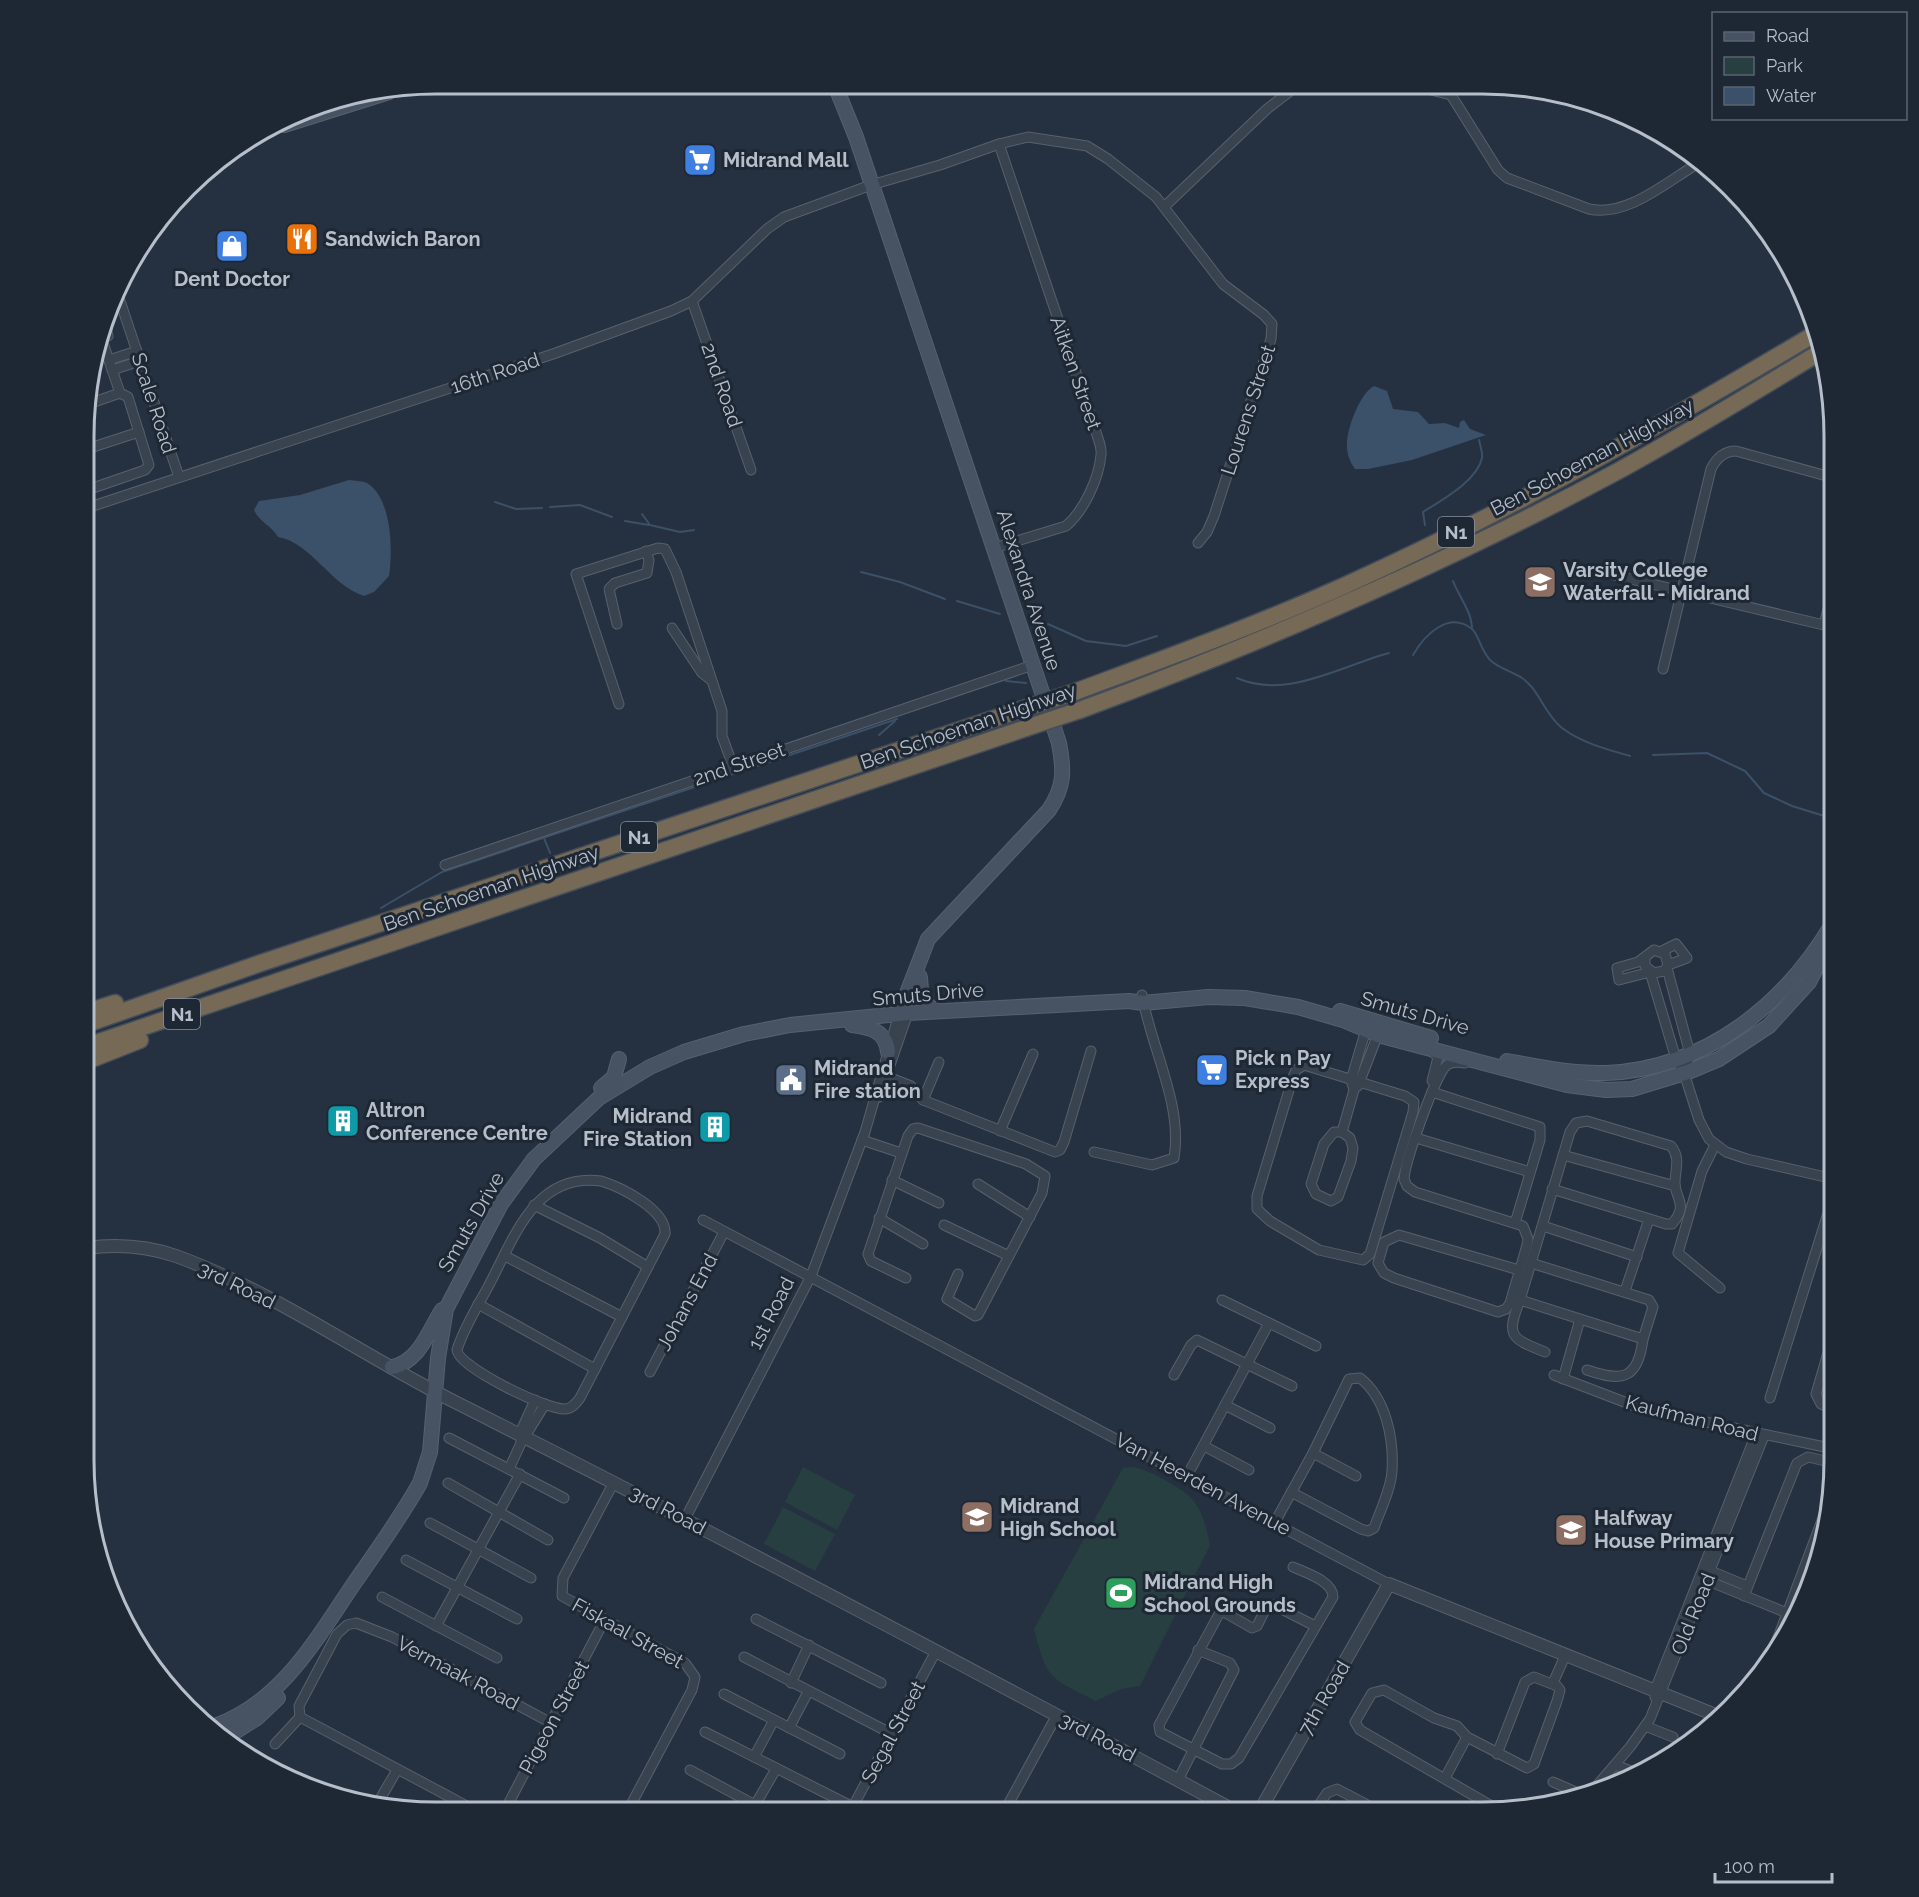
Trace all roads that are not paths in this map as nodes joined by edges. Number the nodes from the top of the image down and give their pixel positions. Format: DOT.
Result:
graph roads {
  1 [pos="839,94"];
  2 [pos="848,94"];
  3 [pos="1287,94"];
  4 [pos="1451,94"];
  5 [pos="856,137"];
  6 [pos="999,144"];
  7 [pos="1693,166"];
  8 [pos="871,185"];
  9 [pos="1164,207"];
  10 [pos="693,301"];
  11 [pos="121,305"];
  12 [pos="1810,337"];
  13 [pos="105,351"];
  14 [pos="1815,355"];
  15 [pos="138,356"];
  16 [pos="111,365"];
  17 [pos="120,393"];
  18 [pos="96,401"];
  19 [pos="139,432"];
  20 [pos="94,447"];
  21 [pos="751,470"];
  22 [pos="1824,475"];
  23 [pos="179,477"];
  24 [pos="94,488"];
  25 [pos="94,506"];
  26 [pos="1198,543"];
  27 [pos="994,548"];
  28 [pos="646,551"];
  29 [pos="1614,575"];
  30 [pos="1682,590"];
  31 [pos="617,624"];
  32 [pos="1824,625"];
  33 [pos="672,628"];
  34 [pos="1033,665"];
  35 [pos="1663,669"];
  36 [pos="711,680"];
  37 [pos="619,704"];
  38 [pos="733,766"];
  39 [pos="445,865"];
  40 [pos="1000,865"];
  41 [pos="1824,936"];
  42 [pos="1662,951"];
  43 [pos="1824,953"];
  44 [pos="1645,958"];
  45 [pos="258,964"];
  46 [pos="1667,966"];
  47 [pos="1650,972"];
  48 [pos="920,977"];
  49 [pos="277,983"];
  50 [pos="1143,999"];
  51 [pos="94,1010"];
  52 [pos="937,1011"];
  53 [pos="903,1014"];
  54 [pos="94,1022"];
  55 [pos="835,1023"];
  56 [pos="1374,1027"];
  57 [pos="1416,1043"];
  58 [pos="94,1044"];
  59 [pos="1091,1051"];
  60 [pos="888,1052"];
  61 [pos="1033,1054"];
  62 [pos="1690,1054"];
  63 [pos="94,1058"];
  64 [pos="619,1059"];
  65 [pos="1676,1059"];
  66 [pos="939,1062"];
  67 [pos="1442,1063"];
  68 [pos="1498,1066"];
  69 [pos="1689,1071"];
  70 [pos="883,1075"];
  71 [pos="1355,1084"];
  72 [pos="1432,1090"];
  73 [pos="923,1100"];
  74 [pos="574,1119"];
  75 [pos="1000,1131"];
  76 [pos="1342,1132"];
  77 [pos="1416,1138"];
  78 [pos="862,1140"];
  79 [pos="1715,1145"];
  80 [pos="1094,1152"];
  81 [pos="901,1153"];
  82 [pos="1563,1155"];
  83 [pos="1530,1172"];
  84 [pos="1824,1177"];
  85 [pos="892,1180"];
  86 [pos="978,1184"];
  87 [pos="1675,1186"];
  88 [pos="1552,1190"];
  89 [pos="939,1203"];
  90 [pos="534,1205"];
  91 [pos="1030,1217"];
  92 [pos="879,1218"];
  93 [pos="703,1220"];
  94 [pos="1649,1220"];
  95 [pos="1515,1223"];
  96 [pos="944,1225"];
  97 [pos="1543,1226"];
  98 [pos="1824,1226"];
  99 [pos="724,1232"];
  100 [pos="923,1244"];
  101 [pos="94,1248"];
  102 [pos="505,1256"];
  103 [pos="1009,1256"];
  104 [pos="1637,1257"];
  105 [pos="1531,1263"];
  106 [pos="648,1267"];
  107 [pos="1519,1270"];
  108 [pos="958,1274"];
  109 [pos="811,1276"];
  110 [pos="906,1278"];
  111 [pos="1720,1288"];
  112 [pos="1625,1291"];
  113 [pos="451,1296"];
  114 [pos="1222,1300"];
  115 [pos="1520,1300"];
  116 [pos="478,1304"];
  117 [pos="622,1317"];
  118 [pos="1580,1319"];
  119 [pos="1269,1323"];
  120 [pos="1643,1339"];
  121 [pos="1316,1346"];
  122 [pos="1545,1352"];
  123 [pos="1248,1363"];
  124 [pos="1824,1366"];
  125 [pos="392,1367"];
  126 [pos="595,1369"];
  127 [pos="1587,1370"];
  128 [pos="650,1372"];
  129 [pos="1174,1375"];
  130 [pos="1292,1386"];
  131 [pos="435,1391"];
  132 [pos="1770,1398"];
  133 [pos="540,1402"];
  134 [pos="1226,1405"];
  135 [pos="1824,1405"];
  136 [pos="1270,1428"];
  137 [pos="1760,1435"];
  138 [pos="449,1438"];
  139 [pos="522,1438"];
  140 [pos="1204,1446"];
  141 [pos="1824,1447"];
  142 [pos="1313,1453"];
  143 [pos="1824,1461"];
  144 [pos="509,1469"];
  145 [pos="1249,1470"];
  146 [pos="520,1474"];
  147 [pos="1187,1476"];
  148 [pos="1356,1476"];
  149 [pos="614,1482"];
  150 [pos="448,1483"];
  151 [pos="1292,1492"];
  152 [pos="564,1498"];
  153 [pos="499,1514"];
  154 [pos="685,1519"];
  155 [pos="1275,1522"];
  156 [pos="430,1523"];
  157 [pos="1816,1536"];
  158 [pos="548,1540"];
  159 [pos="479,1550"];
  160 [pos="406,1560"];
  161 [pos="1293,1567"];
  162 [pos="1705,1574"];
  163 [pos="531,1578"];
  164 [pos="1389,1584"];
  165 [pos="457,1588"];
  166 [pos="1745,1591"];
  167 [pos="382,1597"];
  168 [pos="1787,1613"];
  169 [pos="517,1619"];
  170 [pos="756,1619"];
  171 [pos="604,1621"];
  172 [pos="1783,1625"];
  173 [pos="436,1626"];
  174 [pos="1316,1626"];
  175 [pos="809,1645"];
  176 [pos="1198,1650"];
  177 [pos="936,1651"];
  178 [pos="307,1653"];
  179 [pos="1565,1656"];
  180 [pos="744,1657"];
  181 [pos="497,1658"];
  182 [pos="791,1683"];
  183 [pos="881,1683"];
  184 [pos="1553,1683"];
  185 [pos="808,1692"];
  186 [pos="724,1694"];
  187 [pos="1657,1695"];
  188 [pos="1712,1714"];
  189 [pos="1057,1715"];
  190 [pos="300,1717"];
  191 [pos="774,1720"];
  192 [pos="551,1724"];
  193 [pos="219,1725"];
  194 [pos="1645,1726"];
  195 [pos="789,1728"];
  196 [pos="705,1732"];
  197 [pos="892,1734"];
  198 [pos="231,1735"];
  199 [pos="1467,1737"];
  200 [pos="1673,1737"];
  201 [pos="275,1744"];
  202 [pos="1195,1750"];
  203 [pos="840,1754"];
  204 [pos="1497,1754"];
  205 [pos="754,1757"];
  206 [pos="1615,1765"];
  207 [pos="776,1768"];
  208 [pos="397,1770"];
  209 [pos="690,1770"];
  210 [pos="1628,1770"];
  211 [pos="1444,1778"];
  212 [pos="1178,1780"];
  213 [pos="1600,1781"];
  214 [pos="1553,1782"];
  215 [pos="1573,1790"];
  216 [pos="381,1798"];
  217 [pos="459,1802"];
  218 [pos="509,1802"];
  219 [pos="632,1802"];
  220 [pos="749,1802"];
  221 [pos="757,1802"];
  222 [pos="838,1802"];
  223 [pos="856,1802"];
  224 [pos="1009,1802"];
  225 [pos="1219,1802"];
  226 [pos="1265,1802"];
  227 [pos="1321,1802"];
  228 [pos="1362,1802"];
  229 [pos="1485,1802"];
  1 -- 5 [label="main road, Alexandra Avenue"];
  2 -- 5 [label="main road, Alexandra Avenue"];
  3 -- 9 [label="street"];
  4 -- 7 [label="street"];
  5 -- 8 [label="main road, Alexandra Avenue"];
  6 -- 8 [label="street, 16th Road"];
  6 -- 9 [label="street, 16th Road"];
  6 -- 27 [label="street, Aitken Street"];
  8 -- 10 [label="street, 16th Road"];
  8 -- 27 [label="main road, Alexandra Avenue"];
  9 -- 26 [label="street, Lourens Street"];
  10 -- 21 [label="street, 2nd Road"];
  10 -- 23 [label="street, 16th Road"];
  11 -- 15 [label="street, Scale Road"];
  12 -- 45 [label="highway, Ben Schoeman Highway / N1, bridge"];
  13 -- 16 [label="street"];
  14 -- 49 [label="highway, Ben Schoeman Highway / N1, bridge"];
  15 -- 16 [label="street"];
  15 -- 23 [label="street, Scale Road"];
  16 -- 17 [label="street"];
  17 -- 18 [label="street"];
  17 -- 19 [label="street"];
  19 -- 20 [label="street"];
  19 -- 24 [label="street"];
  22 -- 30 [label="street"];
  23 -- 25 [label="street, 16th Road"];
  27 -- 34 [label="main road, Alexandra Avenue"];
  28 -- 31 [label="street"];
  28 -- 36 [label="street"];
  28 -- 37 [label="street"];
  29 -- 30 [label="street"];
  30 -- 32 [label="street"];
  30 -- 35 [label="street"];
  33 -- 36 [label="street"];
  34 -- 38 [label="street, 2nd Street"];
  34 -- 40 [label="main road, Alexandra Avenue"];
  36 -- 38 [label="street"];
  38 -- 39 [label="street, 2nd Street"];
  40 -- 48 [label="main road"];
  40 -- 53 [label="main road, Alexandra Avenue"];
  41 -- 62 [label="main road, Smuts Drive"];
  42 -- 44 [label="street"];
  42 -- 46 [label="street"];
  42 -- 46 [label="street"];
  43 -- 69 [label="main road, Smuts Drive"];
  44 -- 47 [label="street"];
  44 -- 47 [label="street"];
  45 -- 51 [label="highway"];
  45 -- 54 [label="highway, Ben Schoeman Highway / N1"];
  46 -- 47 [label="street"];
  46 -- 62 [label="street"];
  47 -- 65 [label="street"];
  48 -- 52 [label="main road"];
  48 -- 53 [label="main road"];
  49 -- 58 [label="highway, Ben Schoeman Highway / N1"];
  49 -- 63 [label="highway"];
  50 -- 52 [label="main road, Smuts Drive"];
  50 -- 56 [label="main road, Smuts Drive"];
  50 -- 80 [label="street"];
  52 -- 53 [label="main road, Smuts Drive"];
  53 -- 55 [label="main road, Smuts Drive"];
  53 -- 60 [label="street, 1st Road"];
  53 -- 70 [label="street, 1st Road"];
  55 -- 60 [label="main road"];
  55 -- 74 [label="main road, Smuts Drive"];
  56 -- 57 [label="main road, Smuts Drive"];
  56 -- 65 [label="main road, Smuts Drive"];
  56 -- 71 [label="street"];
  57 -- 67 [label="street"];
  57 -- 68 [label="main road, Smuts Drive"];
  59 -- 75 [label="street"];
  60 -- 70 [label="street, 1st Road"];
  61 -- 75 [label="street"];
  62 -- 65 [label="main road, Smuts Drive"];
  62 -- 69 [label="street"];
  64 -- 74 [label="main road"];
  65 -- 69 [label="street"];
  66 -- 73 [label="street"];
  67 -- 68 [label="street"];
  67 -- 72 [label="street"];
  68 -- 69 [label="main road, Smuts Drive"];
  69 -- 79 [label="street"];
  70 -- 73 [label="street"];
  70 -- 78 [label="street, 1st Road"];
  71 -- 71 [label="street"];
  71 -- 76 [label="street"];
  72 -- 77 [label="street"];
  72 -- 83 [label="street"];
  73 -- 75 [label="street"];
  74 -- 113 [label="main road, Smuts Drive"];
  76 -- 76 [label="street"];
  77 -- 83 [label="street"];
  77 -- 95 [label="street"];
  78 -- 81 [label="street"];
  78 -- 109 [label="street, 1st Road"];
  79 -- 84 [label="street"];
  79 -- 111 [label="street"];
  81 -- 85 [label="street"];
  81 -- 91 [label="street"];
  82 -- 87 [label="street"];
  82 -- 87 [label="street"];
  82 -- 88 [label="street"];
  83 -- 95 [label="street"];
  85 -- 89 [label="street"];
  85 -- 92 [label="street"];
  86 -- 91 [label="street"];
  87 -- 94 [label="street"];
  88 -- 94 [label="street"];
  88 -- 97 [label="street"];
  90 -- 102 [label="street"];
  90 -- 106 [label="street"];
  90 -- 106 [label="street"];
  91 -- 103 [label="street"];
  92 -- 100 [label="street"];
  92 -- 110 [label="street"];
  93 -- 99 [label="street, Van Heerden Avenue"];
  94 -- 104 [label="street"];
  95 -- 107 [label="street"];
  96 -- 103 [label="street"];
  97 -- 104 [label="street"];
  97 -- 105 [label="street"];
  98 -- 132 [label="street"];
  99 -- 109 [label="street, Van Heerden Avenue"];
  99 -- 128 [label="street, Johans End"];
  101 -- 125 [label="street, 3rd Road"];
  102 -- 116 [label="street"];
  102 -- 117 [label="street"];
  103 -- 108 [label="street"];
  104 -- 112 [label="street"];
  105 -- 112 [label="street"];
  105 -- 115 [label="street"];
  106 -- 117 [label="street"];
  107 -- 107 [label="street"];
  109 -- 147 [label="street, Van Heerden Avenue"];
  109 -- 154 [label="street, 1st Road"];
  112 -- 120 [label="street"];
  113 -- 125 [label="main road"];
  113 -- 131 [label="main road, Smuts Drive"];
  114 -- 119 [label="street"];
  115 -- 118 [label="street"];
  115 -- 122 [label="street"];
  116 -- 126 [label="street"];
  116 -- 133 [label="street"];
  117 -- 126 [label="street"];
  118 -- 120 [label="street"];
  118 -- 137 [label="street, Kaufman Road"];
  119 -- 121 [label="street"];
  119 -- 123 [label="street"];
  120 -- 127 [label="street"];
  123 -- 129 [label="street"];
  123 -- 130 [label="street"];
  123 -- 134 [label="street"];
  124 -- 135 [label="street"];
  125 -- 131 [label="street, 3rd Road"];
  126 -- 133 [label="street"];
  131 -- 139 [label="street, 3rd Road"];
  131 -- 178 [label="main road, Smuts Drive"];
  133 -- 139 [label="street"];
  134 -- 136 [label="street"];
  134 -- 140 [label="street"];
  137 -- 141 [label="street, Kaufman Road"];
  137 -- 162 [label="street, Old Road"];
  138 -- 144 [label="street"];
  139 -- 144 [label="street"];
  139 -- 149 [label="street, 3rd Road"];
  140 -- 145 [label="street"];
  140 -- 147 [label="street"];
  142 -- 148 [label="street"];
  142 -- 151 [label="street"];
  142 -- 151 [label="street"];
  143 -- 166 [label="street"];
  144 -- 146 [label="street"];
  146 -- 152 [label="street"];
  146 -- 153 [label="street"];
  147 -- 155 [label="street, Van Heerden Avenue"];
  149 -- 154 [label="street, 3rd Road"];
  149 -- 171 [label="street, Fiskaal Street"];
  150 -- 153 [label="street"];
  151 -- 155 [label="street"];
  153 -- 158 [label="street"];
  153 -- 159 [label="street"];
  154 -- 177 [label="street, 3rd Road"];
  155 -- 164 [label="street, Van Heerden Avenue"];
  156 -- 159 [label="street"];
  157 -- 168 [label="street"];
  159 -- 163 [label="street"];
  159 -- 165 [label="street"];
  160 -- 165 [label="street"];
  161 -- 174 [label="street"];
  162 -- 166 [label="street"];
  162 -- 187 [label="street, Old Road"];
  164 -- 179 [label="street, Van Heerden Avenue"];
  164 -- 226 [label="street, 7th Road"];
  165 -- 169 [label="street"];
  165 -- 173 [label="street"];
  166 -- 168 [label="street"];
  167 -- 173 [label="street"];
  168 -- 172 [label="street"];
  170 -- 175 [label="street"];
  171 -- 192 [label="street, Pigeon Street"];
  171 -- 219 [label="street, Fiskaal Street"];
  173 -- 181 [label="street"];
  174 -- 176 [label="street"];
  174 -- 202 [label="street"];
  175 -- 182 [label="street"];
  175 -- 183 [label="street"];
  176 -- 202 [label="street"];
  176 -- 202 [label="street"];
  177 -- 189 [label="street, 3rd Road"];
  177 -- 197 [label="street, Segal Street"];
  178 -- 193 [label="main road, Smuts Drive"];
  178 -- 198 [label="main road, Smuts Drive"];
  179 -- 184 [label="street"];
  179 -- 187 [label="street, Van Heerden Avenue"];
  180 -- 182 [label="street"];
  182 -- 185 [label="street"];
  184 -- 204 [label="street"];
  184 -- 204 [label="street"];
  185 -- 195 [label="street"];
  185 -- 197 [label="street"];
  186 -- 191 [label="street"];
  187 -- 188 [label="street, Van Heerden Avenue"];
  187 -- 194 [label="street, Old Road"];
  189 -- 212 [label="street, 3rd Road"];
  189 -- 224 [label="street"];
  190 -- 192 [label="street, Vermaak Road"];
  190 -- 201 [label="street"];
  190 -- 208 [label="street"];
  191 -- 195 [label="street"];
  191 -- 205 [label="street"];
  192 -- 218 [label="street, Pigeon Street"];
  194 -- 200 [label="street"];
  194 -- 206 [label="street, Old Road"];
  195 -- 203 [label="street"];
  196 -- 205 [label="street"];
  197 -- 223 [label="street, Segal Street"];
  199 -- 204 [label="street"];
  199 -- 211 [label="street"];
  199 -- 211 [label="street"];
  202 -- 212 [label="street"];
  205 -- 207 [label="street"];
  206 -- 210 [label="street"];
  206 -- 213 [label="street, Old Road"];
  207 -- 221 [label="street"];
  207 -- 222 [label="street"];
  208 -- 216 [label="street"];
  208 -- 217 [label="street"];
  209 -- 220 [label="street"];
  211 -- 229 [label="street"];
  212 -- 225 [label="street, 3rd Road"];
  214 -- 215 [label="street"];
  227 -- 228 [label="street"];
}
